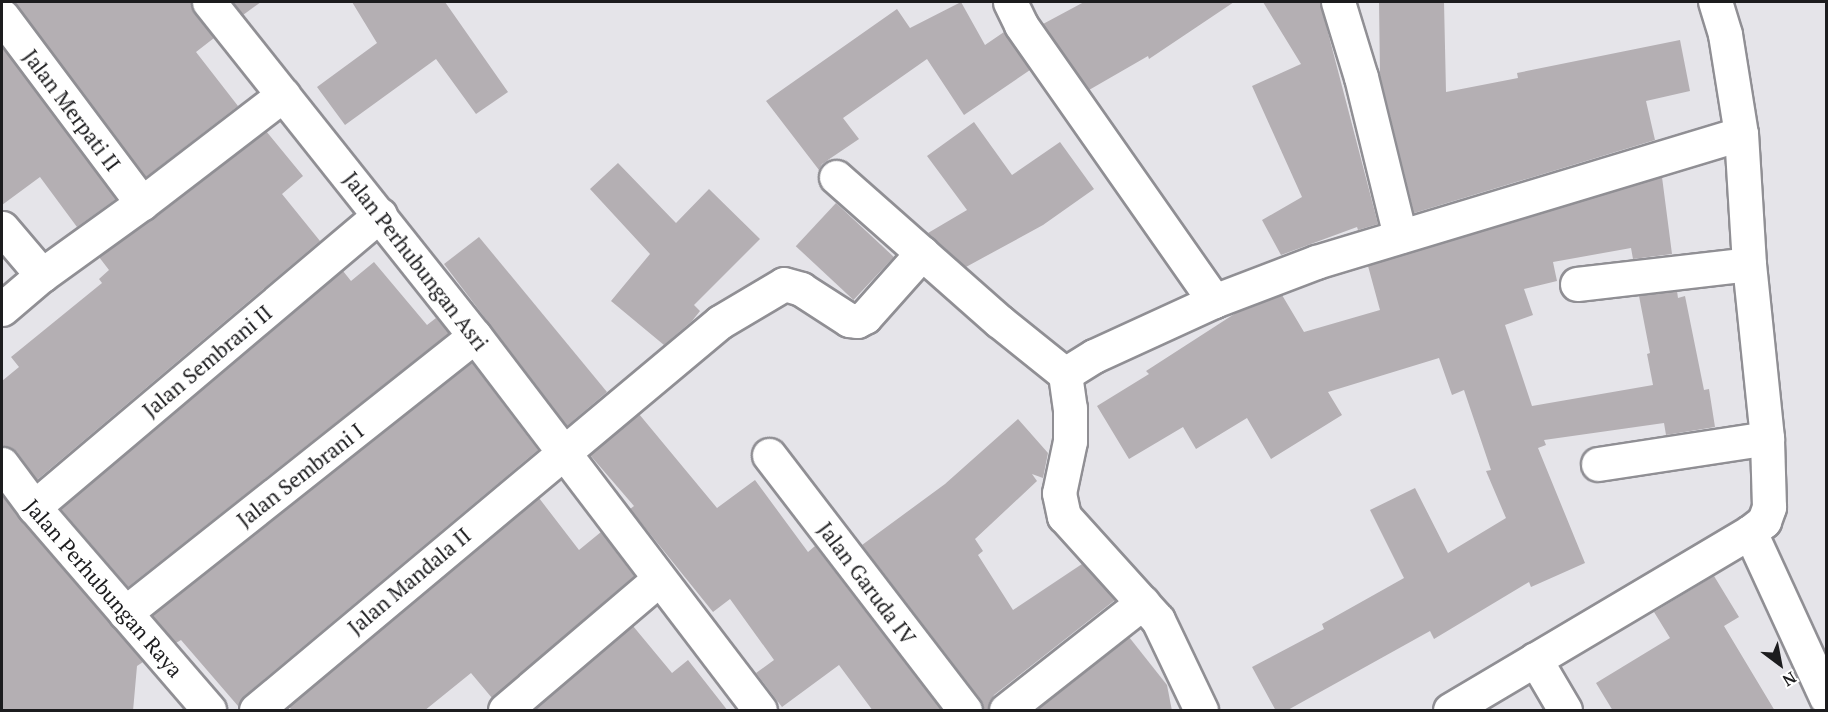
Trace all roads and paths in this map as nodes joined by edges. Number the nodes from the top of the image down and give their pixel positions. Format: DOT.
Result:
graph roads {
  1 [pos="208,2"];
  2 [pos="1010,2"];
  3 [pos="1338,2"];
  4 [pos="1715,2"];
  5 [pos="2,16"];
  6 [pos="283,95"];
  7 [pos="1741,134"];
  8 [pos="836,177"];
  9 [pos="142,203"];
  10 [pos="380,215"];
  11 [pos="2,228"];
  12 [pos="1400,236"];
  13 [pos="922,253"];
  14 [pos="1749,264"];
  15 [pos="42,275"];
  16 [pos="1576,284"];
  17 [pos="1214,301"];
  18 [pos="2,309"];
  19 [pos="476,336"];
  20 [pos="1065,374"];
  21 [pos="1767,438"];
  22 [pos="562,452"];
  23 [pos="769,455"];
  24 [pos="2,464"];
  25 [pos="1598,464"];
  26 [pos="34,507"];
  27 [pos="1750,532"];
  28 [pos="659,579"];
  29 [pos="1143,602"];
  30 [pos="125,613"];
  31 [pos="1535,659"];
  32 [pos="1827,697"];
  33 [pos="209,711"];
  34 [pos="256,711"];
  35 [pos="505,711"];
  36 [pos="760,711"];
  37 [pos="965,711"];
  38 [pos="1006,711"];
  39 [pos="1201,711"];
  40 [pos="1450,711"];
  41 [pos="1565,711"];
  1 -- 6 [label="street, Jalan Perhubungan Asri"];
  2 -- 17 [label="street"];
  3 -- 12 [label="street"];
  4 -- 7 [label="street"];
  5 -- 9 [label="street, Jalan Merpati II"];
  6 -- 9 [label="street"];
  6 -- 10 [label="street, Jalan Perhubungan Asri"];
  7 -- 12 [label="street"];
  7 -- 14 [label="street"];
  8 -- 13 [label="street"];
  9 -- 15 [label="street"];
  10 -- 19 [label="street, Jalan Perhubungan Asri"];
  10 -- 26 [label="street, Jalan Sembrani II"];
  11 -- 15 [label="street"];
  12 -- 17 [label="street"];
  13 -- 20 [label="street"];
  13 -- 22 [label="street, Jalan Mandala II"];
  14 -- 16 [label="street"];
  14 -- 21 [label="street"];
  15 -- 18 [label="street"];
  17 -- 20 [label="street"];
  19 -- 22 [label="street, Jalan Perhubungan Asri"];
  19 -- 30 [label="street, Jalan Sembrani I"];
  20 -- 29 [label="street"];
  21 -- 25 [label="street"];
  21 -- 27 [label="street"];
  22 -- 28 [label="street, Jalan Perhubungan Asri"];
  22 -- 34 [label="street, Jalan Mandala II"];
  23 -- 37 [label="street, Jalan Garuda IV"];
  24 -- 26 [label="street, Jalan Perhubungan Raya"];
  26 -- 30 [label="street, Jalan Perhubungan Raya"];
  27 -- 31 [label="street"];
  27 -- 32 [label="street"];
  28 -- 35 [label="street"];
  28 -- 36 [label="street, Jalan Perhubungan Asri"];
  29 -- 38 [label="street"];
  29 -- 39 [label="street"];
  30 -- 33 [label="street, Jalan Perhubungan Raya"];
  31 -- 40 [label="street"];
  31 -- 41 [label="street"];
}
